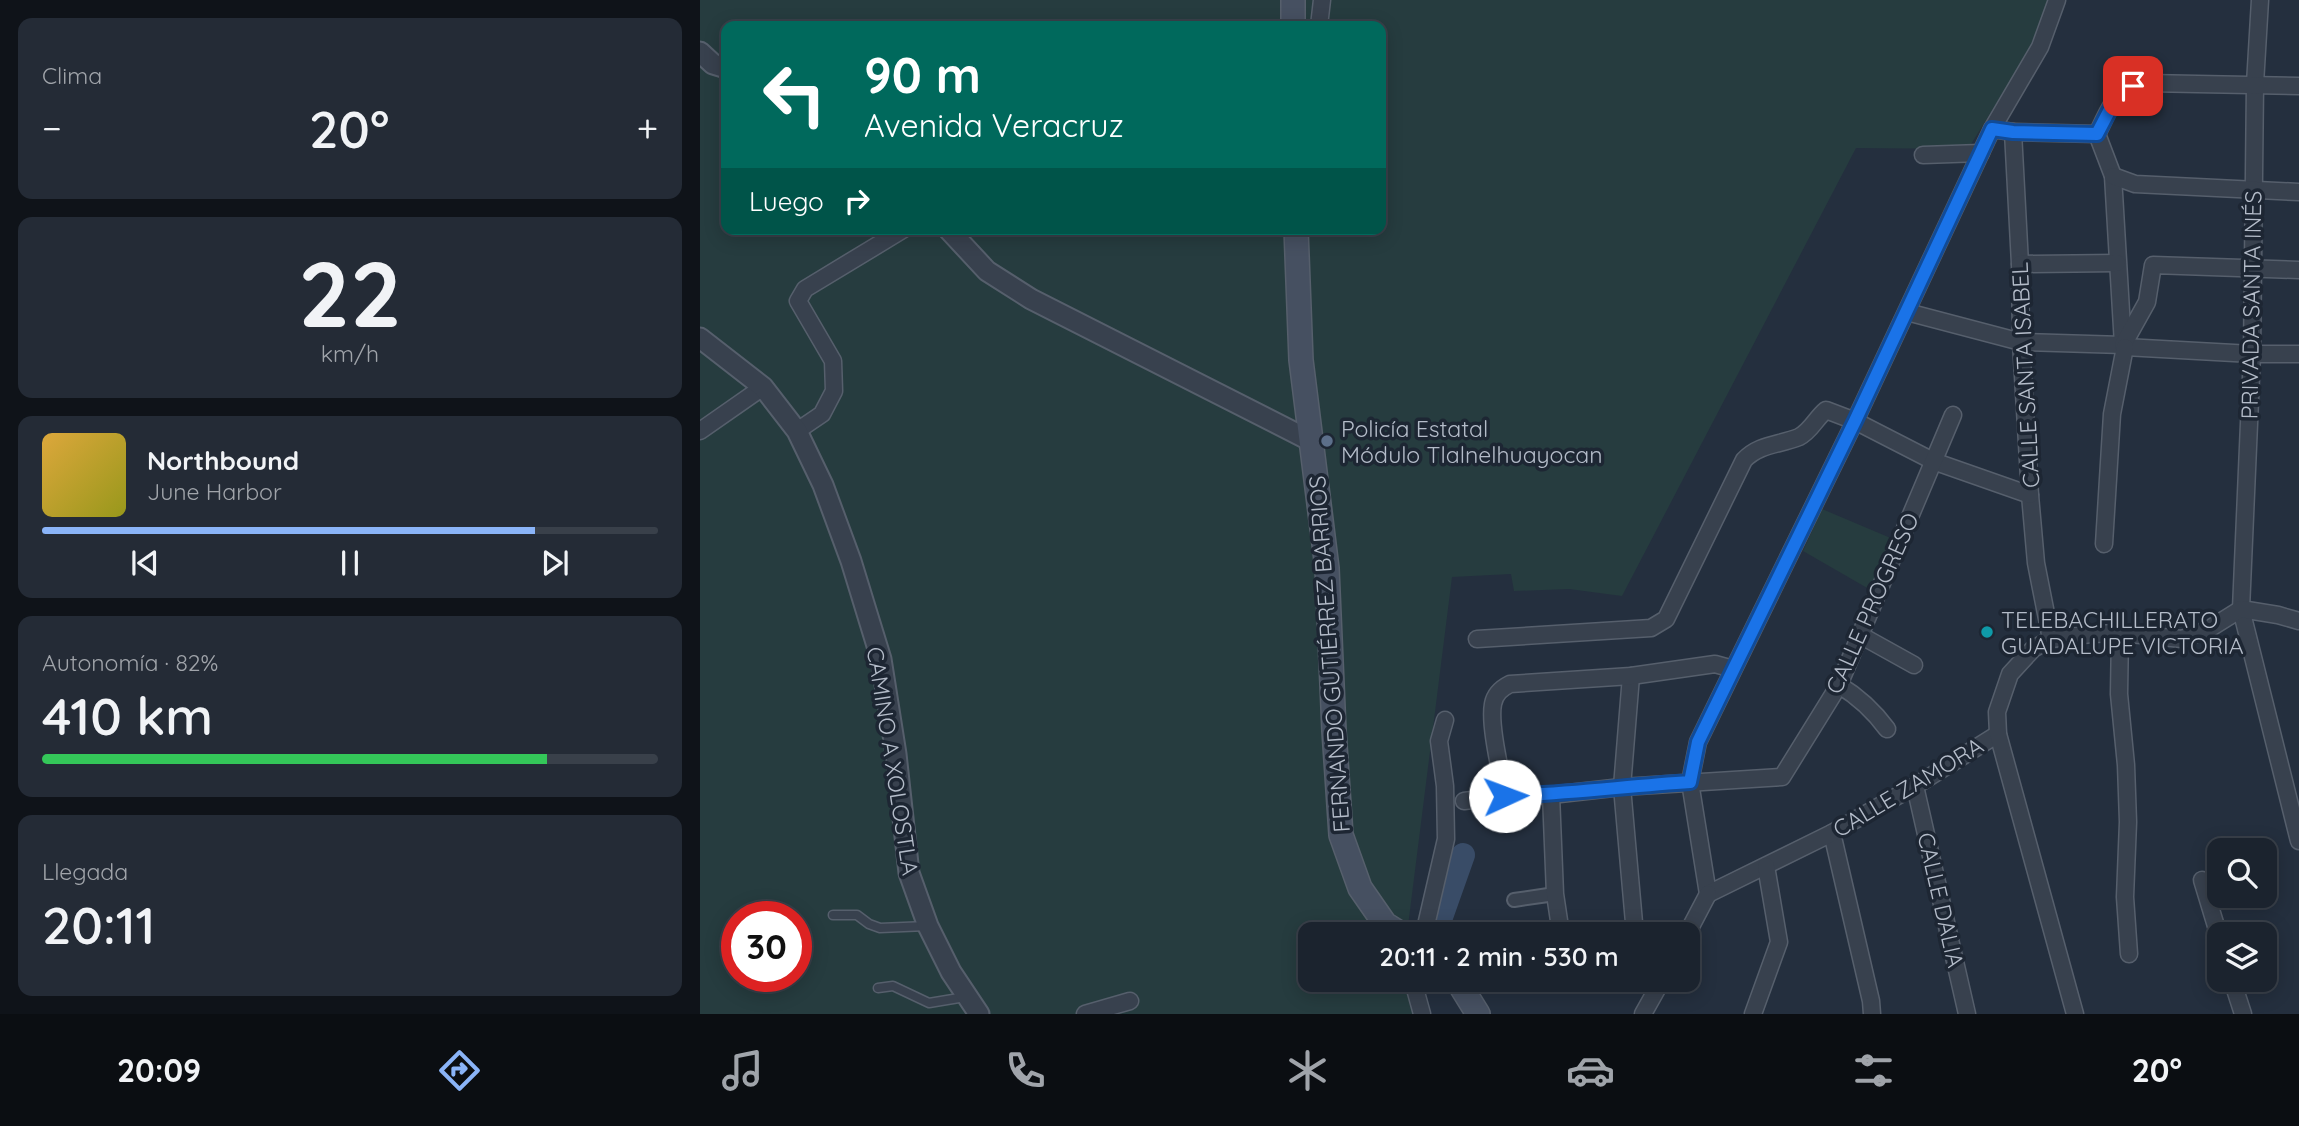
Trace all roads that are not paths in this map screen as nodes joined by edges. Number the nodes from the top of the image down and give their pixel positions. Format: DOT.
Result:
graph roads {
  1 [pos="1293,0"];
  2 [pos="1322,0"];
  3 [pos="2057,0"];
  4 [pos="2260,0"];
  5 [pos="1293,21"];
  6 [pos="1320,21"];
  7 [pos="700,52"];
  8 [pos="721,66"];
  9 [pos="2255,84"];
  10 [pos="2299,86"];
  11 [pos="1992,129"];
  12 [pos="2013,132"];
  13 [pos="2097,134"];
  14 [pos="1981,153"];
  15 [pos="1923,155"];
  16 [pos="2113,176"];
  17 [pos="2253,189"];
  18 [pos="2299,192"];
  19 [pos="894,235"];
  20 [pos="954,235"];
  21 [pos="1296,235"];
  22 [pos="2117,263"];
  23 [pos="2020,264"];
  24 [pos="2253,267"];
  25 [pos="2299,270"];
  26 [pos="1907,312"];
  27 [pos="700,338"];
  28 [pos="2021,342"];
  29 [pos="2124,346"];
  30 [pos="2252,354"];
  31 [pos="2299,354"];
  32 [pos="763,387"];
  33 [pos="1953,415"];
  34 [pos="1855,421"];
  35 [pos="700,431"];
  36 [pos="797,431"];
  37 [pos="1311,441"];
  38 [pos="1933,461"];
  39 [pos="2030,495"];
  40 [pos="2104,544"];
  41 [pos="2241,609"];
  42 [pos="2299,621"];
  43 [pos="2120,633"];
  44 [pos="1860,635"];
  45 [pos="1477,639"];
  46 [pos="2051,639"];
  47 [pos="1914,665"];
  48 [pos="1733,669"];
  49 [pos="1631,676"];
  50 [pos="1839,685"];
  51 [pos="1445,720"];
  52 [pos="1887,729"];
  53 [pos="1998,734"];
  54 [pos="1690,782"];
  55 [pos="1915,786"];
  56 [pos="1622,787"];
  57 [pos="1551,795"];
  58 [pos="1505,796"];
  59 [pos="1464,801"];
  60 [pos="1832,833"];
  61 [pos="2299,841"];
  62 [pos="1766,866"];
  63 [pos="2202,880"];
  64 [pos="1555,894"];
  65 [pos="1708,894"];
  66 [pos="1514,900"];
  67 [pos="832,915"];
  68 [pos="1384,922"];
  69 [pos="1427,922"];
  70 [pos="1559,922"];
  71 [pos="1634,922"];
  72 [pos="1693,922"];
  73 [pos="2215,922"];
  74 [pos="928,926"];
  75 [pos="2129,954"];
  76 [pos="878,988"];
  77 [pos="1416,992"];
  78 [pos="1464,992"];
  79 [pos="1655,992"];
  80 [pos="2236,992"];
  81 [pos="966,997"];
  82 [pos="1130,1001"];
  83 [pos="979,1014"];
  84 [pos="1085,1014"];
  85 [pos="1422,1014"];
  86 [pos="1478,1014"];
  87 [pos="1643,1014"];
  88 [pos="1753,1014"];
  89 [pos="1872,1014"];
  90 [pos="1967,1014"];
  91 [pos="2075,1014"];
  92 [pos="2242,1014"];
  1 -- 5 [label="main road"];
  2 -- 6 [label="street"];
  3 -- 11 [label="street"];
  4 -- 9 [label="street, PRIVADA SANTA INÉS"];
  7 -- 8 [label="street"];
  9 -- 10 [label="street"];
  9 -- 13 [label="street"];
  9 -- 17 [label="street, PRIVADA SANTA INÉS"];
  11 -- 12 [label="street"];
  11 -- 14 [label="street"];
  12 -- 13 [label="street"];
  12 -- 23 [label="street, CALLE SANTA ISABEL"];
  13 -- 16 [label="street"];
  14 -- 15 [label="street"];
  14 -- 26 [label="street"];
  16 -- 17 [label="street"];
  16 -- 22 [label="street"];
  17 -- 18 [label="street"];
  17 -- 24 [label="street, PRIVADA SANTA INÉS"];
  19 -- 36 [label="street"];
  20 -- 37 [label="street"];
  21 -- 37 [label="main road, FERNANDO GUTIÉRREZ BARRIOS"];
  22 -- 23 [label="street"];
  22 -- 29 [label="street"];
  23 -- 28 [label="street, CALLE SANTA ISABEL"];
  24 -- 25 [label="street"];
  24 -- 29 [label="street"];
  24 -- 30 [label="street, PRIVADA SANTA INÉS"];
  26 -- 28 [label="street"];
  26 -- 34 [label="street"];
  27 -- 32 [label="street, CAMINO A XOLOSTLA"];
  28 -- 29 [label="street"];
  28 -- 39 [label="street, CALLE SANTA ISABEL"];
  29 -- 30 [label="street"];
  29 -- 40 [label="street"];
  30 -- 31 [label="street"];
  30 -- 41 [label="street, PRIVADA SANTA INÉS"];
  32 -- 35 [label="street"];
  32 -- 36 [label="street, CAMINO A XOLOSTLA"];
  33 -- 38 [label="street, CALLE PROGRESO"];
  34 -- 38 [label="street"];
  34 -- 45 [label="street"];
  34 -- 48 [label="street"];
  36 -- 74 [label="street, CAMINO A XOLOSTLA"];
  37 -- 68 [label="main road, FERNANDO GUTIÉRREZ BARRIOS"];
  38 -- 39 [label="street"];
  38 -- 44 [label="street, CALLE PROGRESO"];
  39 -- 46 [label="street, CALLE SANTA ISABEL"];
  41 -- 42 [label="street"];
  41 -- 43 [label="street, CALLE ZAMORA"];
  41 -- 61 [label="street, PRIVADA SANTA INÉS"];
  43 -- 46 [label="street, CALLE ZAMORA"];
  43 -- 75 [label="street"];
  44 -- 47 [label="street"];
  44 -- 50 [label="street, CALLE PROGRESO"];
  46 -- 53 [label="street, CALLE ZAMORA"];
  48 -- 49 [label="street"];
  48 -- 54 [label="street"];
  49 -- 56 [label="street"];
  49 -- 58 [label="street"];
  50 -- 52 [label="street"];
  50 -- 54 [label="street, CALLE PROGRESO"];
  51 -- 69 [label="street"];
  53 -- 55 [label="street, CALLE ZAMORA"];
  53 -- 91 [label="street"];
  54 -- 56 [label="street"];
  54 -- 65 [label="street"];
  55 -- 60 [label="street, CALLE ZAMORA"];
  55 -- 90 [label="street, CALLE DALIA"];
  56 -- 57 [label="street"];
  56 -- 71 [label="street"];
  57 -- 58 [label="street"];
  57 -- 64 [label="street"];
  58 -- 59 [label="street"];
  60 -- 62 [label="street, CALLE ZAMORA"];
  60 -- 89 [label="street"];
  62 -- 65 [label="street, CALLE ZAMORA"];
  62 -- 88 [label="street"];
  63 -- 73 [label="street"];
  64 -- 66 [label="street"];
  64 -- 70 [label="street"];
  65 -- 72 [label="street"];
  67 -- 74 [label="lane"];
  74 -- 81 [label="street, CAMINO A XOLOSTLA"];
  76 -- 81 [label="lane"];
  77 -- 85 [label="street"];
  78 -- 86 [label="main road"];
  79 -- 87 [label="street"];
  80 -- 92 [label="street"];
  81 -- 83 [label="street, CAMINO A XOLOSTLA"];
  82 -- 84 [label="street"];
}
